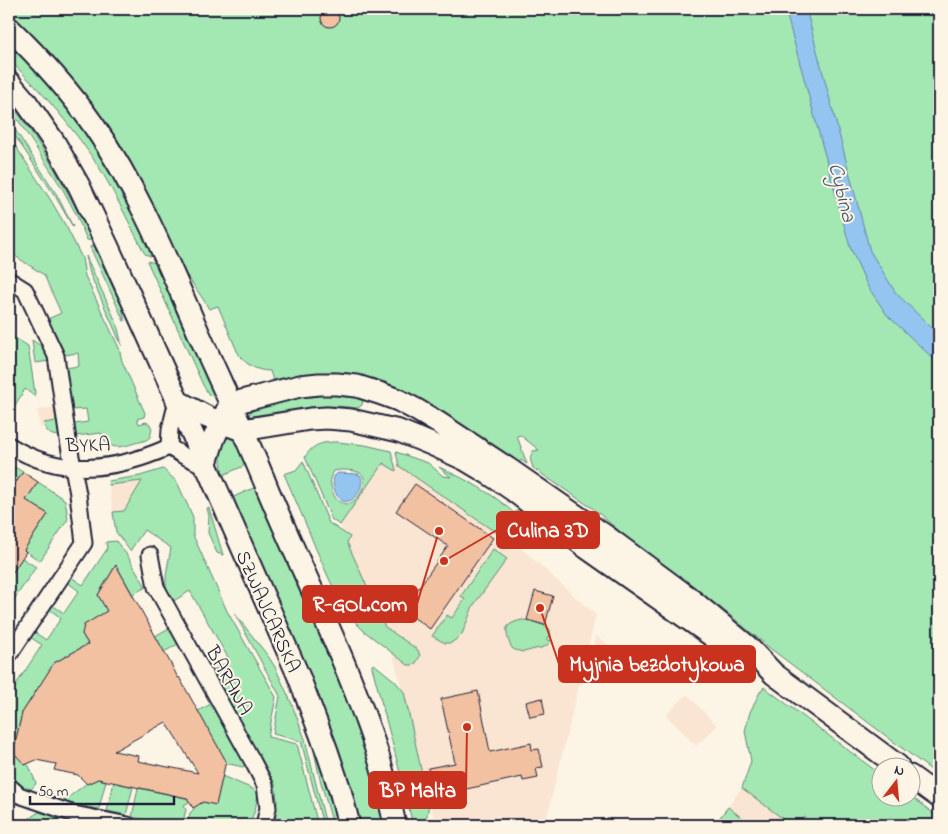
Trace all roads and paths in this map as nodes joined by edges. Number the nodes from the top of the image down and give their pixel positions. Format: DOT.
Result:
graph roads {
  1 [pos="9,28"];
  2 [pos="9,82"];
  3 [pos="9,280"];
  4 [pos="177,401"];
  5 [pos="226,413"];
  6 [pos="242,430"];
  7 [pos="9,445"];
  8 [pos="169,447"];
  9 [pos="205,466"];
  10 [pos="73,467"];
  11 [pos="150,555"];
  12 [pos="9,655"];
  13 [pos="774,674"];
  14 [pos="885,756"];
  15 [pos="920,783"];
  16 [pos="9,786"];
  17 [pos="939,797"];
  18 [pos="71,819"];
  19 [pos="128,825"];
  20 [pos="264,825"];
  21 [pos="349,825"];
  22 [pos="395,825"];
  1 -- 5 [label="street"];
  2 -- 4 [label="street, SZWAJCARSKA"];
  3 -- 10 [label="street"];
  4 -- 5 [label="street"];
  4 -- 8 [label="street"];
  4 -- 9 [label="street, SZWAJCARSKA"];
  5 -- 6 [label="street"];
  5 -- 9 [label="street"];
  5 -- 13 [label="street"];
  6 -- 13 [label="street"];
  6 -- 22 [label="street"];
  7 -- 10 [label="street, BYKA"];
  8 -- 9 [label="street"];
  8 -- 10 [label="street, BYKA"];
  9 -- 21 [label="street, SZWAJCARSKA"];
  10 -- 12 [label="street"];
  11 -- 20 [label="street, BARANA"];
  13 -- 14 [label="street"];
  15 -- 17 [label="street"];
  16 -- 18 [label="street"];
  18 -- 19 [label="street"];
}
